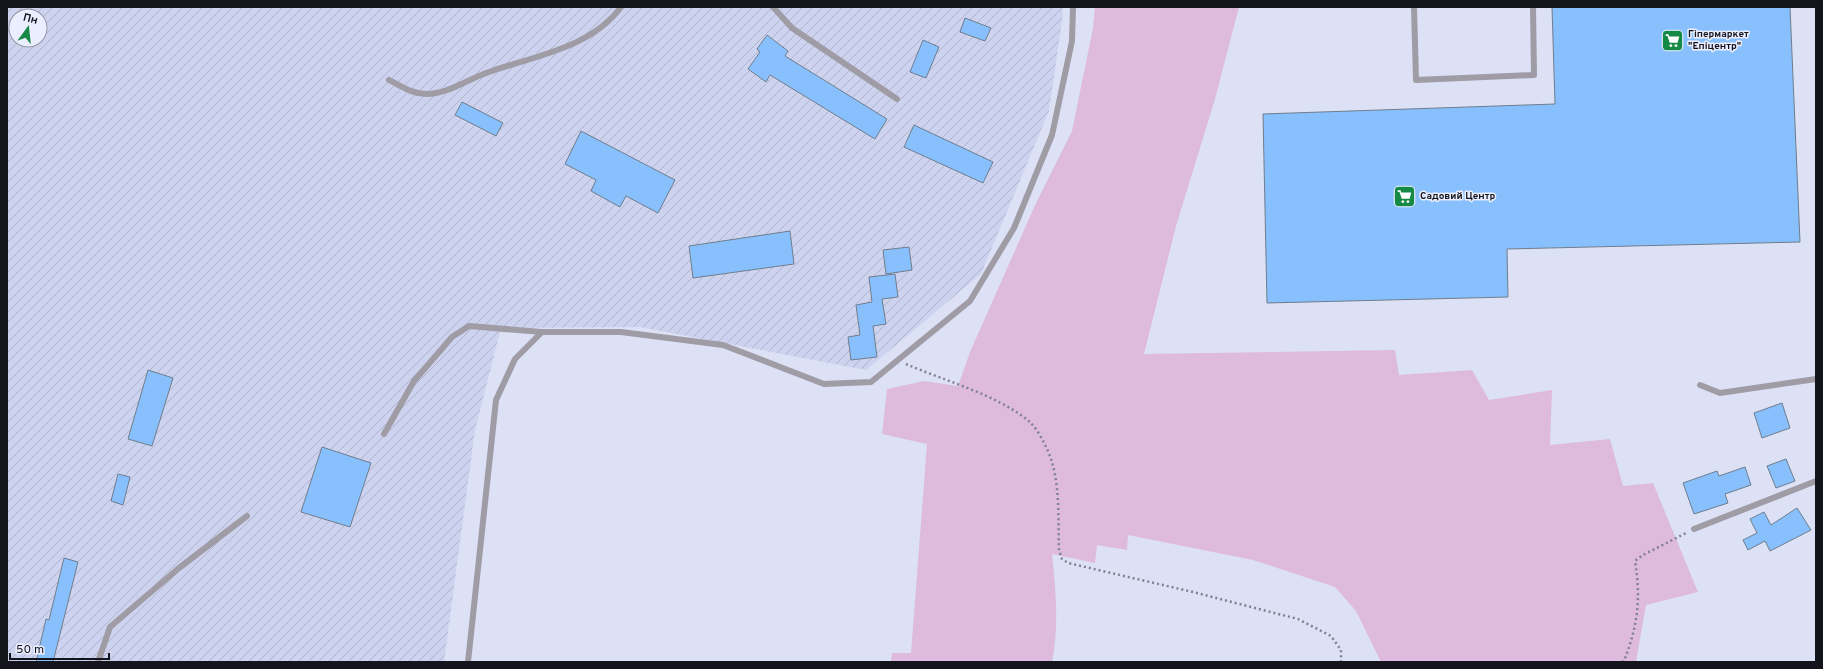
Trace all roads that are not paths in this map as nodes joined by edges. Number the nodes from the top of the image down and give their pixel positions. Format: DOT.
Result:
graph roads {
  1 [pos="621,7"];
  2 [pos="773,7"];
  3 [pos="1073,7"];
  4 [pos="1414,7"];
  5 [pos="1533,7"];
  6 [pos="389,80"];
  7 [pos="897,99"];
  8 [pos="542,332"];
  9 [pos="1816,379"];
  10 [pos="1700,385"];
  11 [pos="384,434"];
  12 [pos="1816,481"];
  13 [pos="247,516"];
  14 [pos="1694,529"];
  15 [pos="469,661"];
  16 [pos="98,662"];
  1 -- 6 [label="lane"];
  2 -- 7 [label="lane"];
  3 -- 8 [label="lane"];
  4 -- 5 [label="lane"];
  8 -- 11 [label="lane"];
  8 -- 15 [label="lane"];
  9 -- 10 [label="lane"];
  12 -- 14 [label="lane"];
  13 -- 16 [label="lane"];
}
